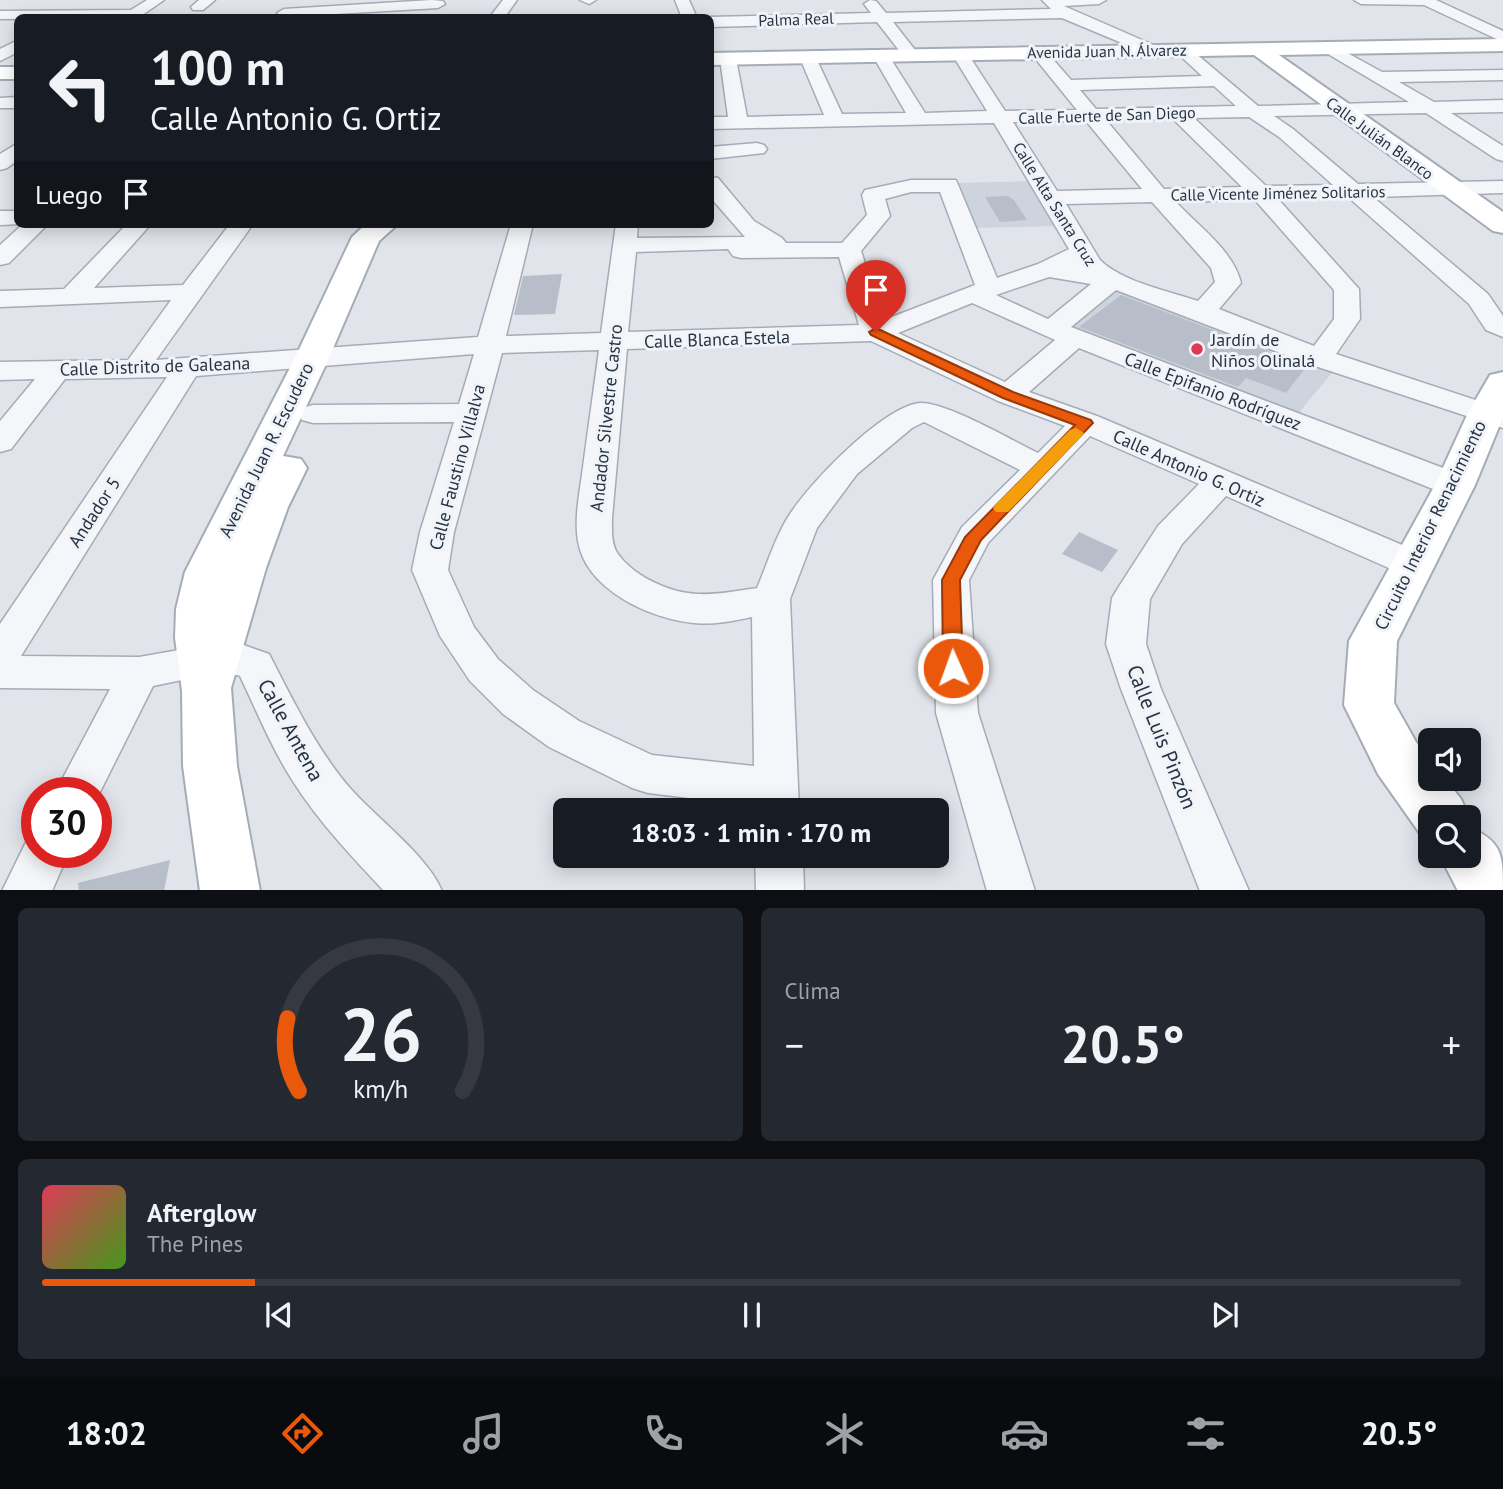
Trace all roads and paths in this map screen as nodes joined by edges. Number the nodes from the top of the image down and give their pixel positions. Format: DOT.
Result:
graph roads {
  1 [pos="157,0"];
  2 [pos="510,0"];
  3 [pos="867,0"];
  4 [pos="1099,0"];
  5 [pos="1361,0"];
  6 [pos="1425,0"];
  7 [pos="1050,1"];
  8 [pos="438,4"];
  9 [pos="285,10"];
  10 [pos="399,11"];
  11 [pos="1064,13"];
  12 [pos="134,14"];
  13 [pos="499,14"];
  14 [pos="881,16"];
  15 [pos="714,22"];
  16 [pos="1503,37"];
  17 [pos="1503,45"];
  18 [pos="1392,47"];
  19 [pos="1329,48"];
  20 [pos="1258,49"];
  21 [pos="1152,50"];
  22 [pos="1182,50"];
  23 [pos="1038,52"];
  24 [pos="960,54"];
  25 [pos="911,55"];
  26 [pos="881,56"];
  27 [pos="808,58"];
  28 [pos="719,59"];
  29 [pos="1503,75"];
  30 [pos="1441,76"];
  31 [pos="1376,77"];
  32 [pos="1219,81"];
  33 [pos="1067,85"];
  34 [pos="1428,106"];
  35 [pos="1503,106"];
  36 [pos="1340,109"];
  37 [pos="1253,111"];
  38 [pos="1177,113"];
  39 [pos="1089,115"];
  40 [pos="1000,118"];
  41 [pos="835,119"];
  42 [pos="919,119"];
  43 [pos="738,121"];
  44 [pos="714,123"];
  45 [pos="14,141"];
  46 [pos="757,149"];
  47 [pos="714,153"];
  48 [pos="1503,155"];
  49 [pos="0,164"];
  50 [pos="1503,187"];
  51 [pos="714,188"];
  52 [pos="1452,189"];
  53 [pos="1350,191"];
  54 [pos="1260,192"];
  55 [pos="1157,196"];
  56 [pos="1054,198"];
  57 [pos="1503,225"];
  58 [pos="33,228"];
  59 [pos="136,228"];
  60 [pos="239,228"];
  61 [pos="385,228"];
  62 [pos="521,228"];
  63 [pos="627,235"];
  64 [pos="849,250"];
  65 [pos="799,251"];
  66 [pos="1084,251"];
  67 [pos="0,258"];
  68 [pos="1046,269"];
  69 [pos="1112,280"];
  70 [pos="981,291"];
  71 [pos="190,292"];
  72 [pos="71,297"];
  73 [pos="0,299"];
  74 [pos="1203,312"];
  75 [pos="1503,329"];
  76 [pos="876,332"];
  77 [pos="1063,334"];
  78 [pos="612,343"];
  79 [pos="488,345"];
  80 [pos="324,358"];
  81 [pos="1319,358"];
  82 [pos="187,368"];
  83 [pos="58,369"];
  84 [pos="136,369"];
  85 [pos="0,371"];
  86 [pos="1008,395"];
  87 [pos="1497,405"];
  88 [pos="472,413"];
  89 [pos="313,414"];
  90 [pos="1086,423"];
  91 [pos="0,442"];
  92 [pos="1042,468"];
  93 [pos="1220,483"];
  94 [pos="1454,485"];
  95 [pos="1413,564"];
  96 [pos="771,600"];
  97 [pos="0,656"];
  98 [pos="209,670"];
  99 [pos="0,671"];
  100 [pos="139,673"];
  101 [pos="85,777"];
  102 [pos="767,798"];
  103 [pos="777,798"];
  104 [pos="1435,805"];
  105 [pos="38,868"];
  106 [pos="779,868"];
  107 [pos="27,890"];
  108 [pos="230,890"];
  109 [pos="417,890"];
  110 [pos="780,890"];
  111 [pos="1010,890"];
  112 [pos="1225,890"];
  1 -- 12 [label="street"];
  2 -- 13 [label="street"];
  3 -- 14 [label="street"];
  4 -- 7 [label="street"];
  5 -- 6 [label="street"];
  6 -- 16 [label="street"];
  7 -- 11 [label="street"];
  8 -- 10 [label="street"];
  9 -- 10 [label="street"];
  11 -- 14 [label="street, Palma Real"];
  11 -- 21 [label="street"];
  14 -- 15 [label="street, Palma Real"];
  14 -- 25 [label="street"];
  17 -- 18 [label="main road, Avenida Juan N. Álvarez"];
  18 -- 19 [label="main road, Avenida Juan N. Álvarez"];
  18 -- 30 [label="street"];
  19 -- 20 [label="main road, Avenida Juan N. Álvarez"];
  19 -- 31 [label="street"];
  20 -- 22 [label="main road, Avenida Juan N. Álvarez"];
  20 -- 36 [label="main road, Calle Julián Blanco"];
  21 -- 22 [label="main road, Avenida Juan N. Álvarez"];
  21 -- 23 [label="main road, Avenida Juan N. Álvarez"];
  22 -- 32 [label="street"];
  23 -- 24 [label="main road, Avenida Juan N. Álvarez"];
  23 -- 33 [label="street"];
  24 -- 25 [label="main road, Avenida Juan N. Álvarez"];
  24 -- 40 [label="street, Calle Alta Santa Cruz"];
  25 -- 26 [label="main road, Avenida Juan N. Álvarez"];
  26 -- 27 [label="main road, Avenida Juan N. Álvarez"];
  26 -- 42 [label="street"];
  27 -- 28 [label="main road, Avenida Juan N. Álvarez"];
  27 -- 41 [label="street"];
  28 -- 43 [label="street"];
  29 -- 30 [label="street"];
  30 -- 31 [label="street"];
  31 -- 34 [label="street"];
  32 -- 33 [label="street"];
  32 -- 37 [label="street"];
  33 -- 39 [label="street"];
  34 -- 35 [label="street, Calle Fuerte de San Diego"];
  34 -- 36 [label="street, Calle Fuerte de San Diego"];
  34 -- 48 [label="street"];
  36 -- 37 [label="street, Calle Fuerte de San Diego"];
  36 -- 52 [label="main road, Calle Julián Blanco"];
  37 -- 38 [label="street, Calle Fuerte de San Diego"];
  37 -- 53 [label="street"];
  38 -- 39 [label="street, Calle Fuerte de San Diego"];
  38 -- 54 [label="street"];
  39 -- 40 [label="street, Calle Fuerte de San Diego"];
  39 -- 55 [label="street"];
  40 -- 42 [label="street, Calle Fuerte de San Diego"];
  40 -- 56 [label="street, Calle Alta Santa Cruz"];
  41 -- 42 [label="street, Calle Fuerte de San Diego"];
  41 -- 43 [label="street, Calle Fuerte de San Diego"];
  43 -- 44 [label="street, Calle Fuerte de San Diego"];
  45 -- 49 [label="street"];
  46 -- 47 [label="street"];
  50 -- 52 [label="street, Calle Vicente Jiménez Solitarios"];
  51 -- 65 [label="street"];
  52 -- 53 [label="street, Calle Vicente Jiménez Solitarios"];
  52 -- 57 [label="main road, Calle Julián Blanco"];
  53 -- 54 [label="street, Calle Vicente Jiménez Solitarios"];
  53 -- 75 [label="street"];
  54 -- 55 [label="street, Calle Vicente Jiménez Solitarios"];
  54 -- 81 [label="street"];
  55 -- 56 [label="street, Calle Vicente Jiménez Solitarios"];
  55 -- 74 [label="street"];
  56 -- 66 [label="street, Calle Alta Santa Cruz"];
  58 -- 67 [label="street"];
  59 -- 72 [label="street"];
  60 -- 71 [label="street"];
  61 -- 80 [label="main road, Avenida Juan R. Escudero"];
  62 -- 79 [label="street, Calle Faustino Villalva"];
  63 -- 65 [label="street"];
  63 -- 78 [label="street, Andador Silvestre Castro"];
  64 -- 65 [label="street"];
  64 -- 70 [label="street"];
  64 -- 76 [label="street"];
  66 -- 68 [label="street, Calle Blanca Estela"];
  66 -- 69 [label="street, Calle Alta Santa Cruz"];
  68 -- 69 [label="street"];
  68 -- 70 [label="street, Calle Blanca Estela"];
  69 -- 74 [label="street"];
  69 -- 77 [label="street, Calle Alta Santa Cruz"];
  70 -- 76 [label="street, Calle Blanca Estela"];
  70 -- 77 [label="street, Calle Epifanio Rodríguez"];
  71 -- 72 [label="street"];
  71 -- 84 [label="street"];
  72 -- 73 [label="street"];
  74 -- 81 [label="street"];
  76 -- 78 [label="street, Calle Blanca Estela"];
  76 -- 86 [label="street, Calle Antonio G. Ortiz"];
  77 -- 86 [label="street, Calle Alta Santa Cruz"];
  77 -- 94 [label="street, Calle Epifanio Rodríguez"];
  78 -- 79 [label="street, Calle Blanca Estela"];
  78 -- 96 [label="street, Andador Silvestre Castro"];
  79 -- 80 [label="street, Calle Blanca Estela"];
  79 -- 88 [label="street, Calle Faustino Villalva"];
  80 -- 82 [label="street, Calle Distrito de Galeana"];
  80 -- 89 [label="main road, Avenida Juan R. Escudero"];
  80 -- 98 [label="main road, Avenida Juan R. Escudero"];
  81 -- 87 [label="street"];
  82 -- 84 [label="street, Calle Distrito de Galeana"];
  82 -- 97 [label="street, Andador 5"];
  83 -- 84 [label="street, Calle Distrito de Galeana"];
  83 -- 85 [label="street, Calle Distrito de Galeana"];
  83 -- 91 [label="street"];
  86 -- 90 [label="street, Calle Antonio G. Ortiz"];
  87 -- 94 [label="main road, Circuito Interior Renacimiento"];
  88 -- 89 [label="street"];
  88 -- 102 [label="street, Calle Faustino Villalva"];
  89 -- 98 [label="main road, Avenida Juan R. Escudero"];
  90 -- 92 [label="street"];
  90 -- 93 [label="street, Calle Antonio G. Ortiz"];
  92 -- 96 [label="street"];
  92 -- 111 [label="street"];
  93 -- 95 [label="street, Calle Antonio G. Ortiz"];
  93 -- 112 [label="street, Calle Luis Pinzón"];
  94 -- 95 [label="main road, Circuito Interior Renacimiento"];
  95 -- 104 [label="main road, Circuito Interior Renacimiento"];
  96 -- 103 [label="street"];
  98 -- 100 [label="street, Calle Antena"];
  98 -- 108 [label="main road, Avenida Juan R. Escudero"];
  98 -- 109 [label="street, Calle Antena"];
  99 -- 100 [label="street, Calle Antena"];
  100 -- 101 [label="street"];
  105 -- 107 [label="street"];
  106 -- 110 [label="street"];
}
